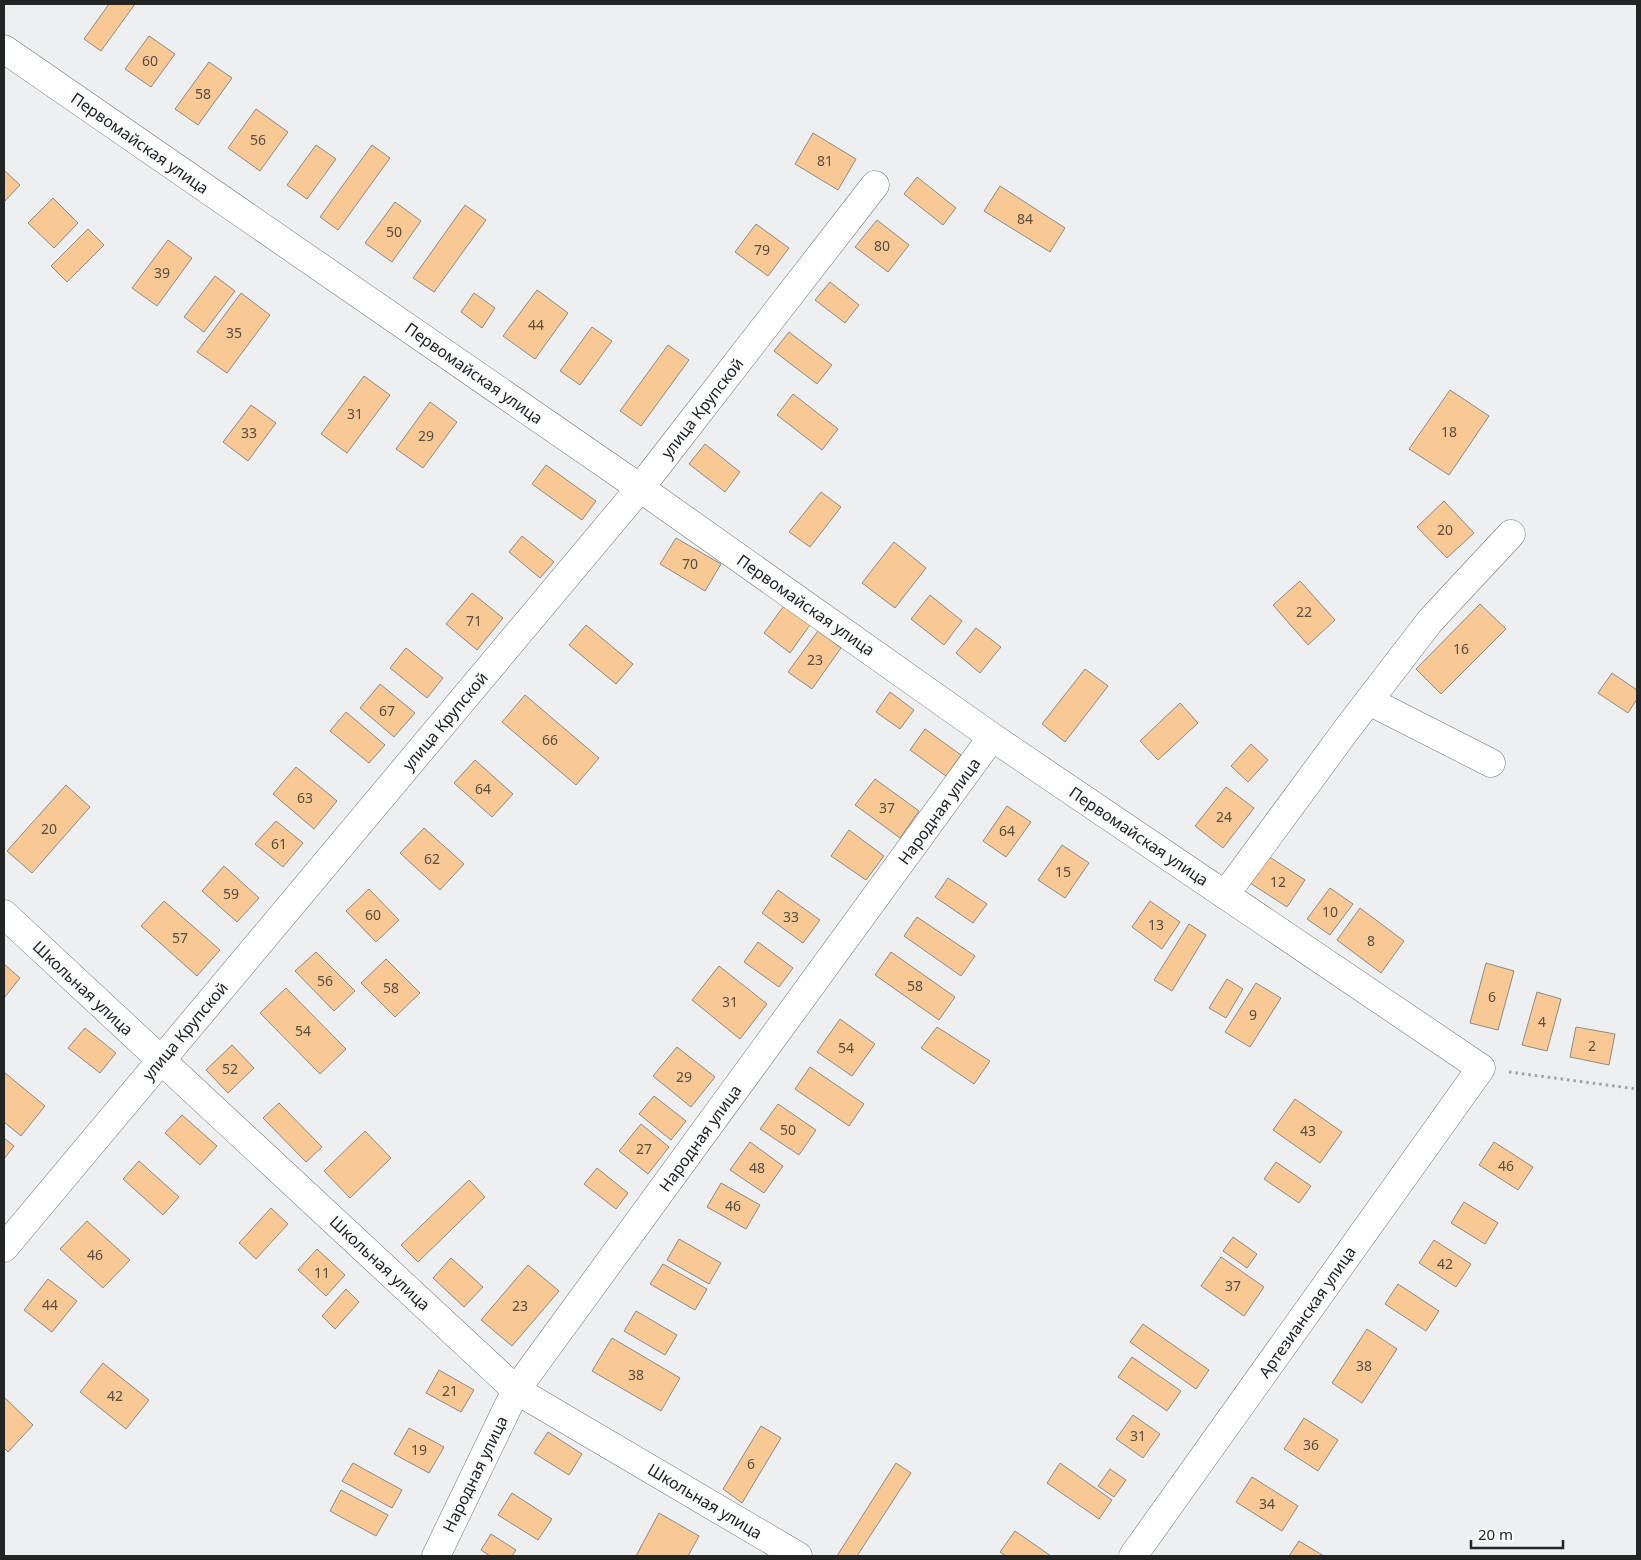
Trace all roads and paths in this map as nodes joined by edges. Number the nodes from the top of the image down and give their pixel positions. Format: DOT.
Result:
graph roads {
  1 [pos="4,49"];
  2 [pos="875,185"];
  3 [pos="640,488"];
  4 [pos="1511,534"];
  5 [pos="1369,700"];
  6 [pos="992,738"];
  7 [pos="1491,763"];
  8 [pos="1225,895"];
  9 [pos="4,914"];
  10 [pos="161,1060"];
  11 [pos="1481,1068"];
  12 [pos="1637,1090"];
  13 [pos="4,1248"];
  14 [pos="516,1390"];
  15 [pos="436,1556"];
  16 [pos="798,1556"];
  17 [pos="1133,1556"];
  1 -- 3 [label="street, Первомайская улица"];
  2 -- 3 [label="street, улица Крупской"];
  3 -- 6 [label="street, Первомайская улица"];
  3 -- 10 [label="street, улица Крупской"];
  4 -- 5 [label="street"];
  5 -- 7 [label="street"];
  5 -- 8 [label="street"];
  6 -- 8 [label="street, Первомайская улица"];
  6 -- 14 [label="street, Народная улица"];
  8 -- 11 [label="street, Первомайская улица"];
  9 -- 10 [label="street, Школьная улица"];
  10 -- 13 [label="street, улица Крупской"];
  10 -- 14 [label="street, Школьная улица"];
  11 -- 12 [label="path"];
  11 -- 17 [label="street, Артезианская улица"];
  14 -- 15 [label="street, Народная улица"];
  14 -- 16 [label="street, Школьная улица"];
}
